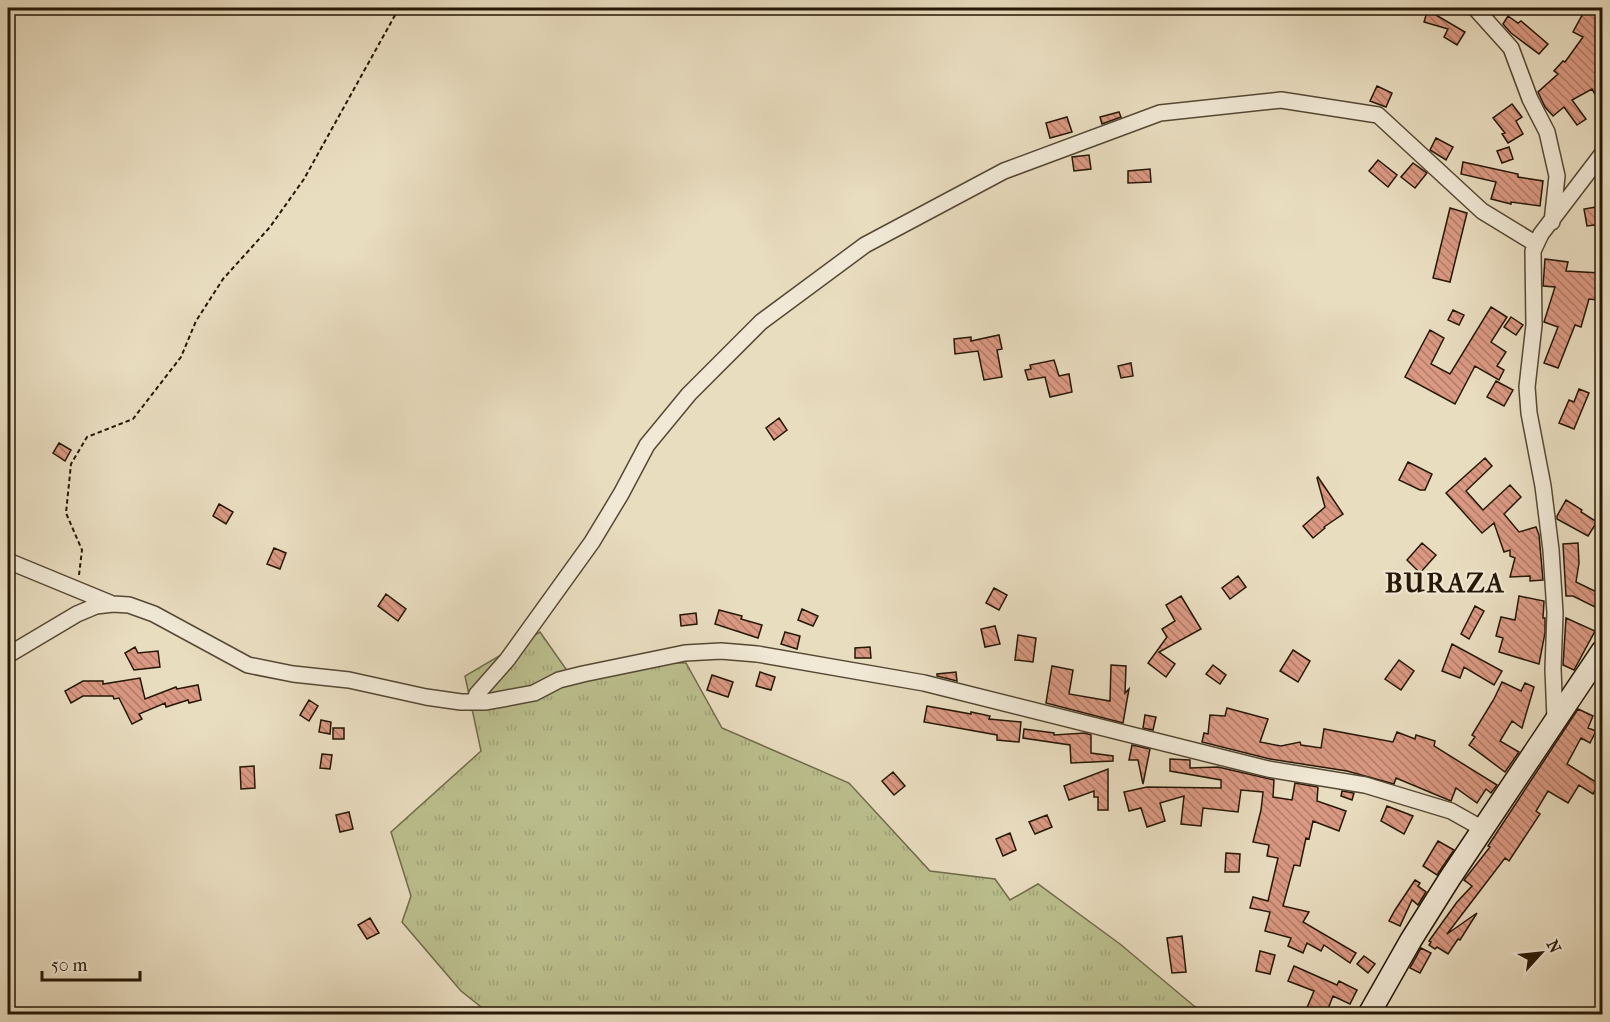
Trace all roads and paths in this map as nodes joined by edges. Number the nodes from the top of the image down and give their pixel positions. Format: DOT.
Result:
graph roads {
  1 [pos="399,8"];
  2 [pos="1475,8"];
  3 [pos="1602,154"];
  4 [pos="1552,222"];
  5 [pos="1536,244"];
  6 [pos="8,561"];
  7 [pos="78,590"];
  8 [pos="113,604"];
  9 [pos="1602,651"];
  10 [pos="8,655"];
  11 [pos="474,702"];
  12 [pos="1555,720"];
  13 [pos="1484,829"];
  14 [pos="1369,1014"];
  1 -- 7 [label="path"];
  2 -- 4 [label="street"];
  3 -- 4 [label="street"];
  4 -- 5 [label="street"];
  5 -- 11 [label="street"];
  5 -- 12 [label="street"];
  6 -- 7 [label="street"];
  7 -- 8 [label="street"];
  8 -- 10 [label="street"];
  8 -- 11 [label="street"];
  9 -- 12 [label="main road"];
  11 -- 13 [label="street"];
  12 -- 13 [label="main road"];
  13 -- 14 [label="main road"];
}
